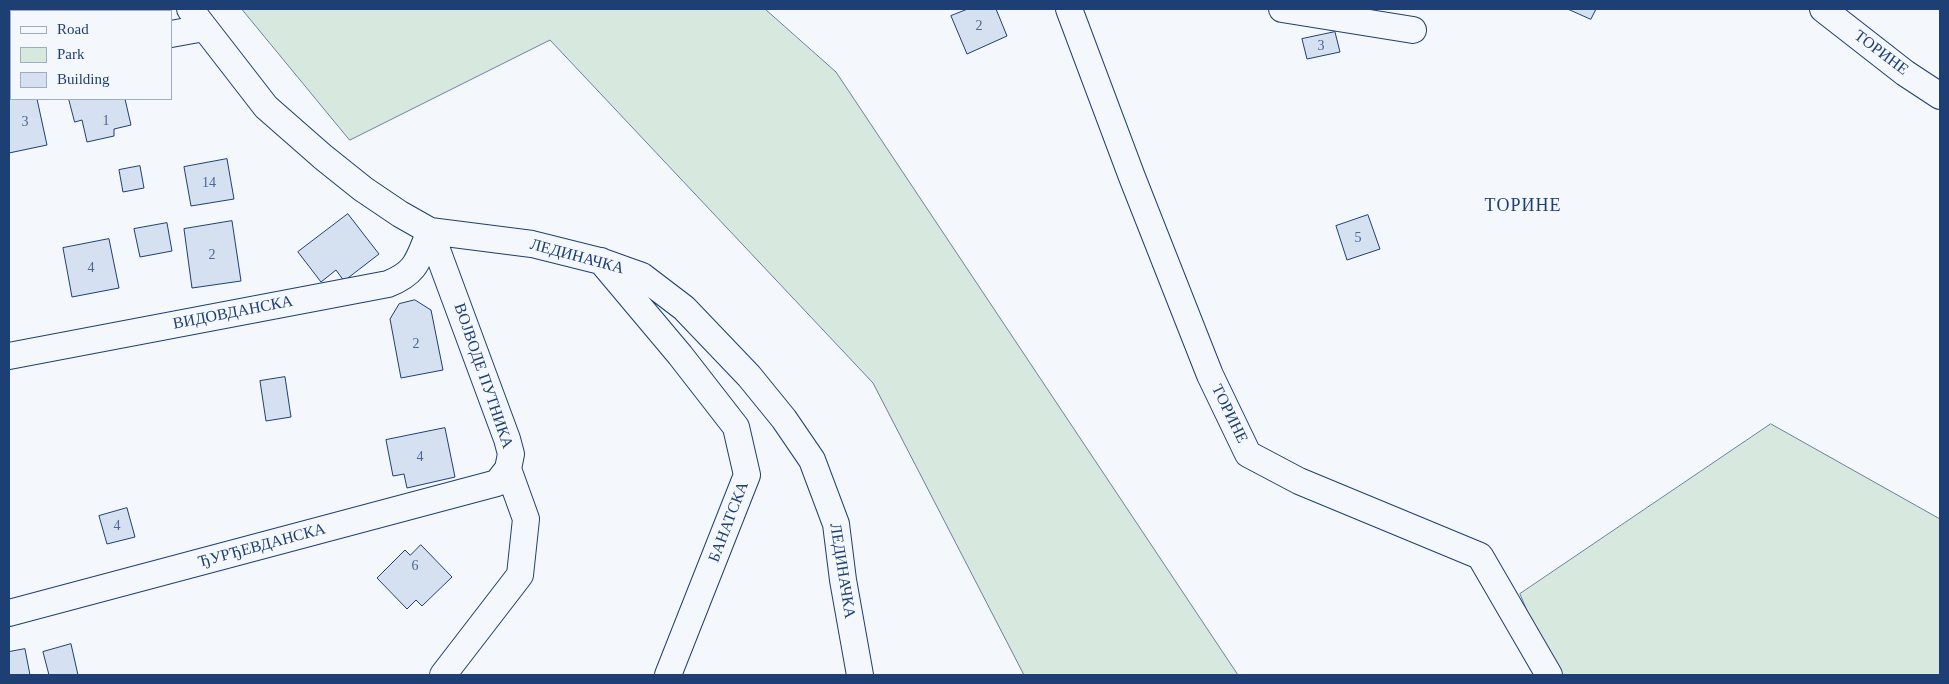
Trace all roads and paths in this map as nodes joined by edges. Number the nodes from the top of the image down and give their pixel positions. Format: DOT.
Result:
graph roads {
  1 [pos="1069,9"];
  2 [pos="1282,9"];
  3 [pos="1823,9"];
  4 [pos="197,18"];
  5 [pos="1413,30"];
  6 [pos="172,33"];
  7 [pos="1940,96"];
  8 [pos="430,231"];
  9 [pos="600,260"];
  10 [pos="9,356"];
  11 [pos="508,469"];
  12 [pos="9,613"];
  13 [pos="443,675"];
  14 [pos="668,675"];
  15 [pos="860,675"];
  16 [pos="1549,675"];
  1 -- 16 [label="street, ТОРИНЕ"];
  2 -- 5 [label="street"];
  3 -- 7 [label="street, ТОРИНЕ"];
  4 -- 6 [label="street"];
  4 -- 8 [label="street, ЛЕДИНАЧКА"];
  8 -- 9 [label="street, ЛЕДИНАЧКА"];
  8 -- 10 [label="street, ВИДОВДАНСКА"];
  8 -- 11 [label="street, ВОЈВОДЕ ПУТНИКА"];
  9 -- 14 [label="street, БАНАТСКА"];
  9 -- 15 [label="street, ЛЕДИНАЧКА"];
  11 -- 12 [label="street, ЂУРЂЕВДАНСКА"];
  11 -- 13 [label="street, ВОЈВОДЕ ПУТНИКА"];
}
